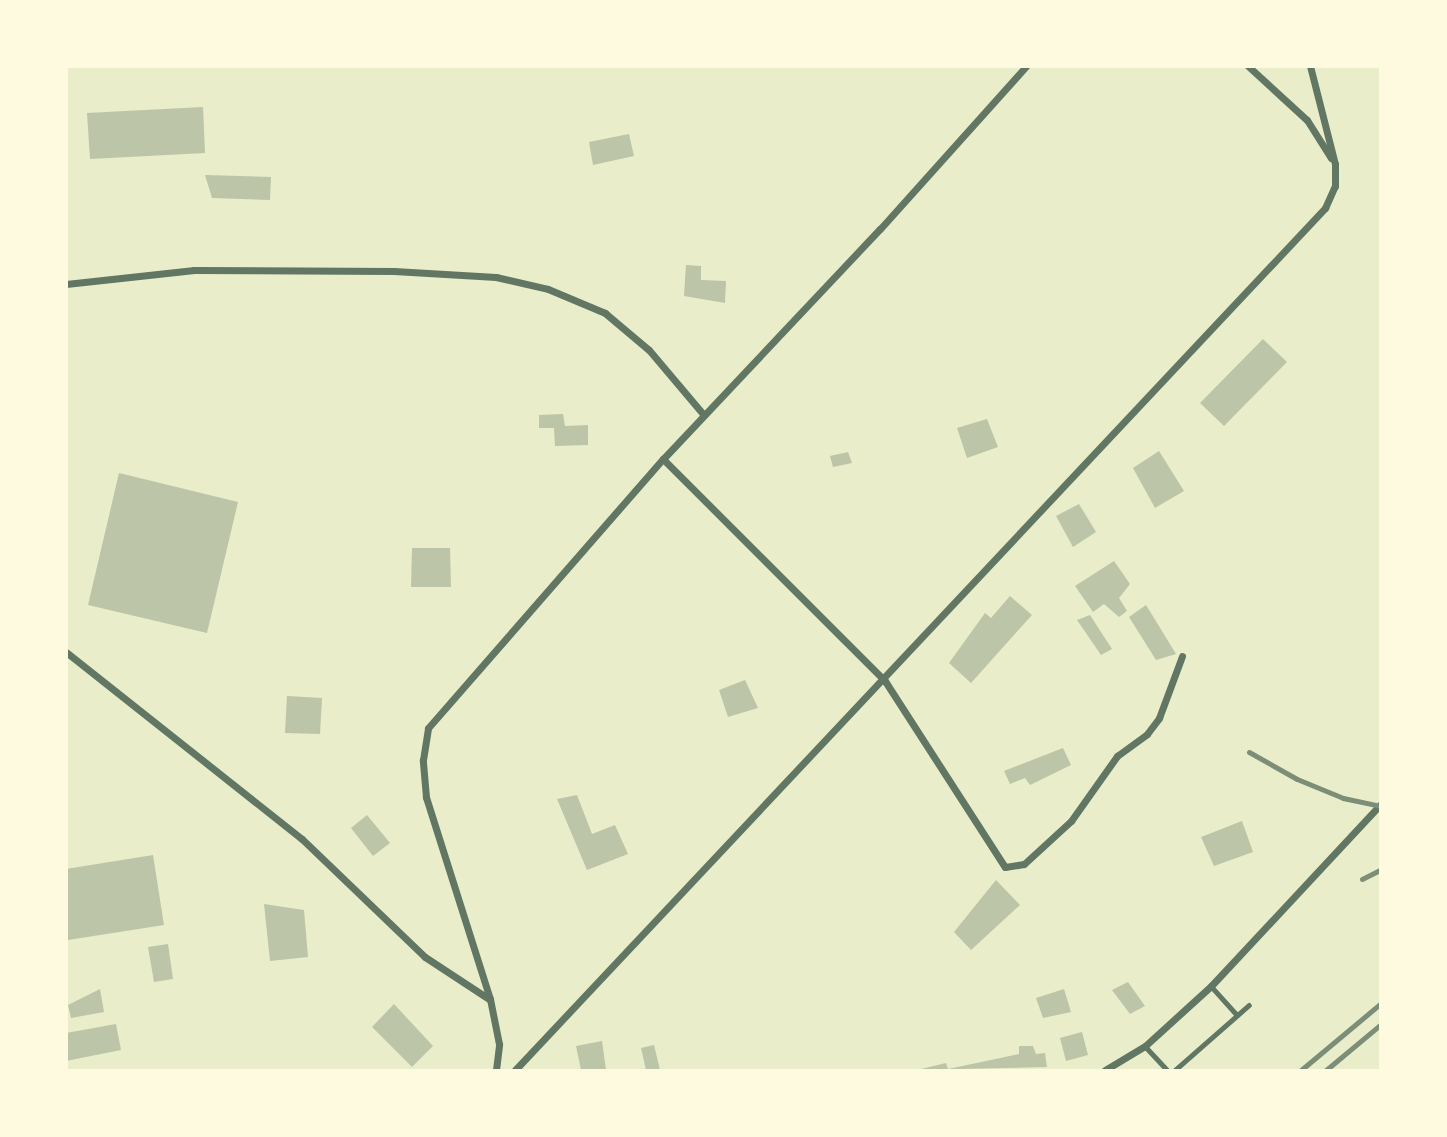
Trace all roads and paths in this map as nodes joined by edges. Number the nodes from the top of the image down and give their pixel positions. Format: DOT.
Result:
graph roads {
  1 [pos="1026,66"];
  2 [pos="1248,66"];
  3 [pos="1310,66"];
  4 [pos="1335,164"];
  5 [pos="66,284"];
  6 [pos="704,415"];
  7 [pos="663,459"];
  8 [pos="66,652"];
  9 [pos="1182,656"];
  10 [pos="886,681"];
  11 [pos="1381,805"];
  12 [pos="1211,986"];
  13 [pos="490,999"];
  14 [pos="1249,1005"];
  15 [pos="1237,1015"];
  16 [pos="1145,1046"];
  17 [pos="496,1070"];
  18 [pos="515,1070"];
  19 [pos="1105,1070"];
  20 [pos="1167,1070"];
  21 [pos="1175,1070"];
  1 -- 6 [label="street"];
  2 -- 4 [label="street"];
  3 -- 4 [label="street"];
  4 -- 10 [label="street"];
  5 -- 6 [label="street"];
  6 -- 7 [label="street"];
  7 -- 10 [label="street"];
  7 -- 13 [label="street"];
  8 -- 13 [label="street"];
  9 -- 10 [label="street"];
  10 -- 18 [label="street"];
  11 -- 12 [label="street"];
  12 -- 15 [label="lane"];
  12 -- 16 [label="street"];
  13 -- 17 [label="street"];
  14 -- 15 [label="lane"];
  15 -- 21 [label="lane"];
  16 -- 19 [label="street"];
  16 -- 20 [label="lane"];
}
